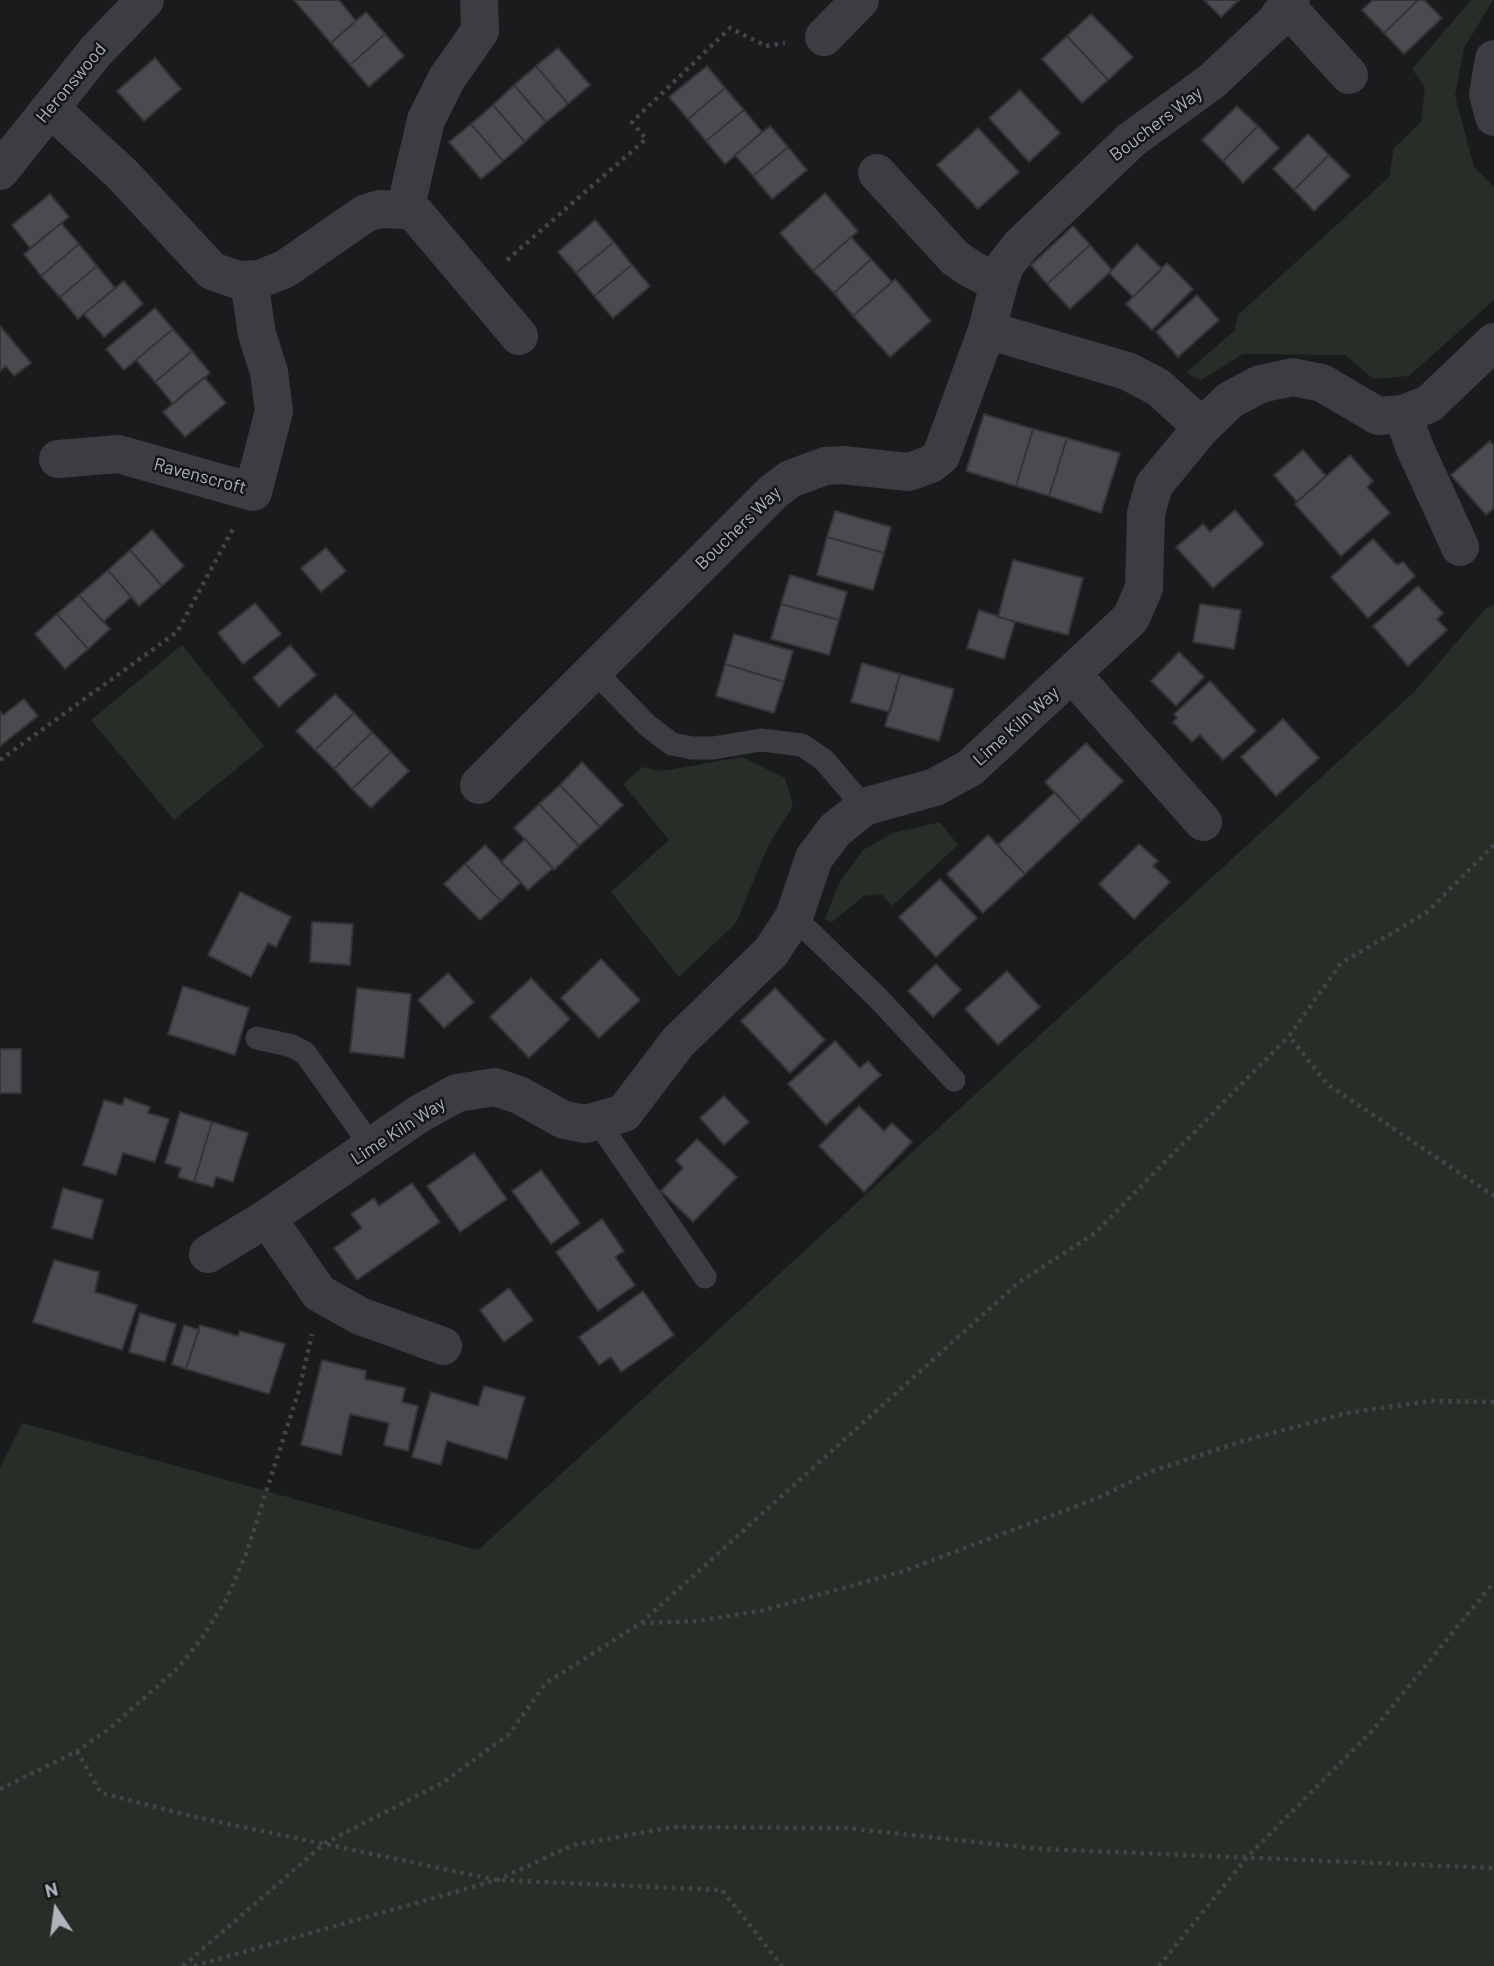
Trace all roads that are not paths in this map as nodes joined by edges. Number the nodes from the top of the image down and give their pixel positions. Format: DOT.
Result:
graph roads {
  1 [pos="145,0"];
  2 [pos="479,0"];
  3 [pos="860,0"];
  4 [pos="1289,4"];
  5 [pos="824,37"];
  6 [pos="1494,60"];
  7 [pos="1349,75"];
  8 [pos="50,108"];
  9 [pos="1494,117"];
  10 [pos="0,171"];
  11 [pos="877,173"];
  12 [pos="405,210"];
  13 [pos="249,281"];
  14 [pos="999,283"];
  15 [pos="987,330"];
  16 [pos="519,336"];
  17 [pos="1494,342"];
  18 [pos="1403,414"];
  19 [pos="1202,427"];
  20 [pos="58,459"];
  21 [pos="1460,547"];
  22 [pos="595,672"];
  23 [pos="1073,674"];
  24 [pos="479,785"];
  25 [pos="864,807"];
  26 [pos="1203,822"];
  27 [pos="794,917"];
  28 [pos="257,1038"];
  29 [pos="954,1080"];
  30 [pos="598,1122"];
  31 [pos="372,1147"];
  32 [pos="267,1217"];
  33 [pos="208,1254"];
  34 [pos="705,1277"];
  35 [pos="443,1346"];
  1 -- 8 [label="street, Heronswood"];
  2 -- 12 [label="street"];
  3 -- 5 [label="street"];
  4 -- 7 [label="street"];
  4 -- 14 [label="street, Bouchers Way"];
  6 -- 9 [label="street"];
  8 -- 10 [label="street, Heronswood"];
  8 -- 13 [label="street"];
  11 -- 14 [label="street"];
  12 -- 13 [label="street"];
  12 -- 16 [label="street"];
  13 -- 20 [label="street, Ravenscroft"];
  14 -- 15 [label="street, Bouchers Way"];
  15 -- 19 [label="street"];
  15 -- 22 [label="street, Bouchers Way"];
  17 -- 18 [label="street"];
  18 -- 19 [label="street, Lime Kiln Way"];
  18 -- 21 [label="street"];
  19 -- 23 [label="street, Lime Kiln Way"];
  22 -- 24 [label="street, Bouchers Way"];
  22 -- 25 [label="lane"];
  23 -- 25 [label="street, Lime Kiln Way"];
  23 -- 26 [label="street"];
  25 -- 27 [label="street, Lime Kiln Way"];
  27 -- 29 [label="lane"];
  27 -- 30 [label="street, Lime Kiln Way"];
  28 -- 31 [label="lane"];
  30 -- 31 [label="street, Lime Kiln Way"];
  30 -- 34 [label="lane"];
  31 -- 32 [label="street, Lime Kiln Way"];
  32 -- 33 [label="street, Lime Kiln Way"];
  32 -- 35 [label="street"];
}
